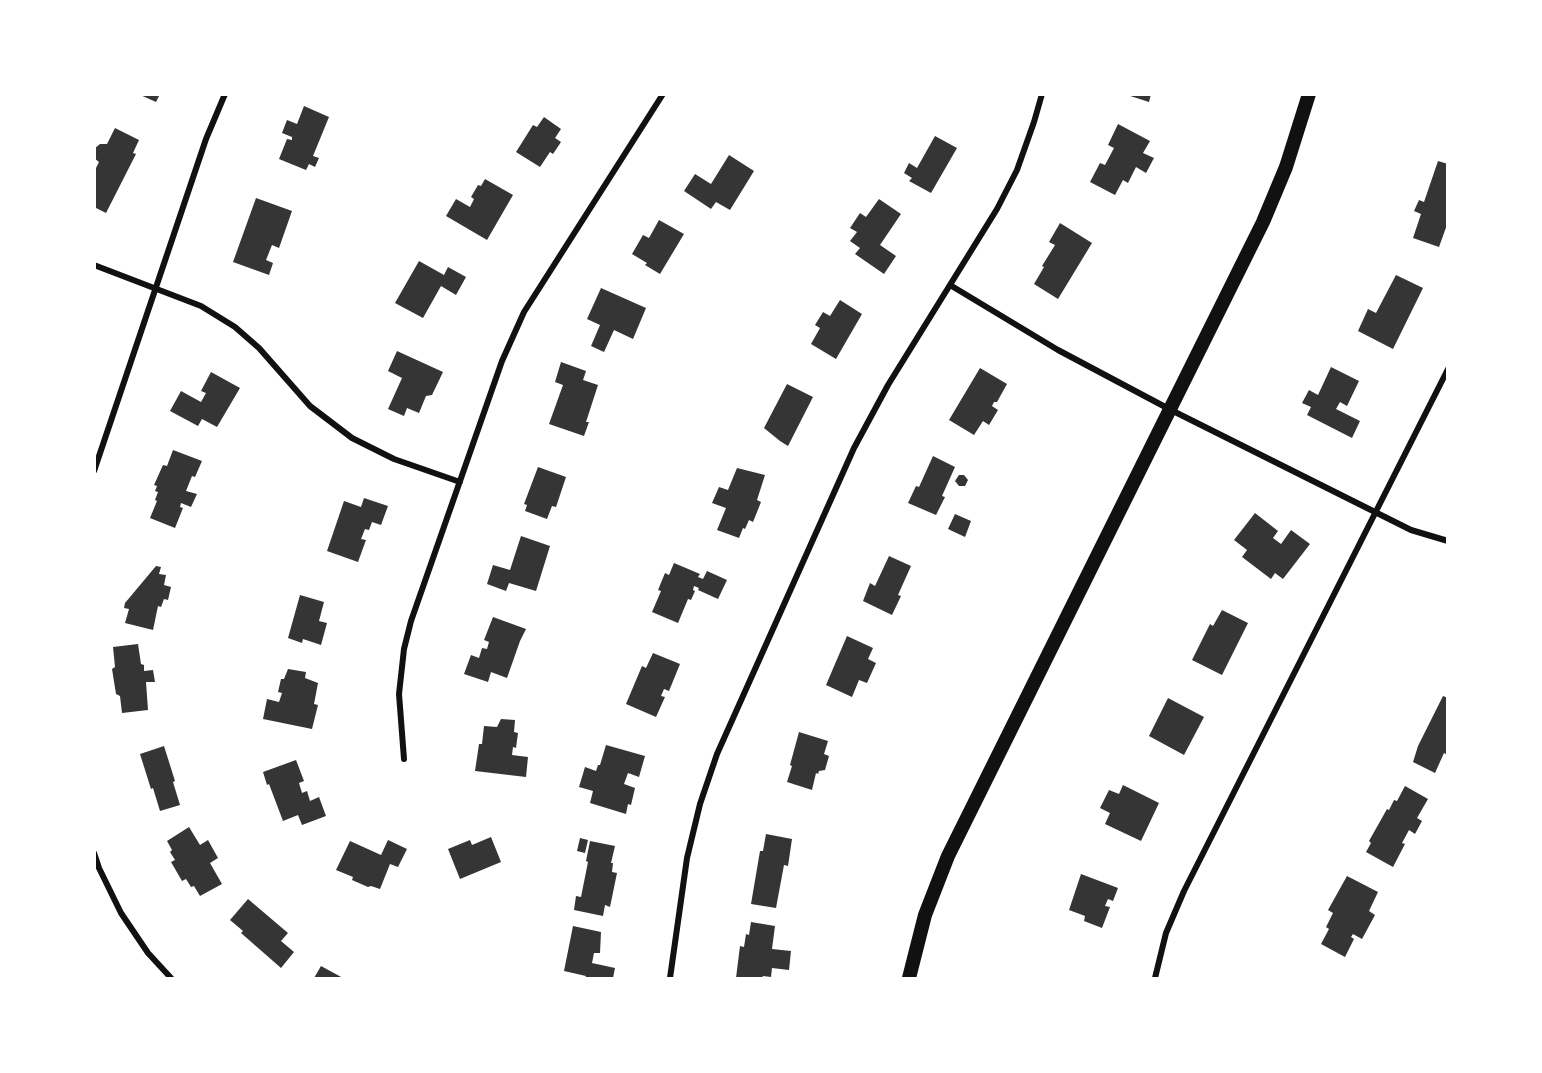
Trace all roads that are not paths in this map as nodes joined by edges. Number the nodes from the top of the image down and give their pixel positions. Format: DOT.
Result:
graph roads {
  1 [pos="225,94"];
  2 [pos="663,94"];
  3 [pos="1042,94"];
  4 [pos="1309,94"];
  5 [pos="94,265"];
  6 [pos="950,285"];
  7 [pos="156,288"];
  8 [pos="1448,369"];
  9 [pos="1171,410"];
  10 [pos="94,471"];
  11 [pos="460,482"];
  12 [pos="1375,513"];
  13 [pos="1448,542"];
  14 [pos="404,759"];
  15 [pos="94,854"];
  16 [pos="171,978"];
  17 [pos="670,978"];
  18 [pos="909,978"];
  19 [pos="1155,978"];
  1 -- 7 [label="street"];
  2 -- 11 [label="street"];
  3 -- 6 [label="street"];
  4 -- 9 [label="main road"];
  5 -- 7 [label="street"];
  6 -- 9 [label="street"];
  6 -- 17 [label="street"];
  7 -- 10 [label="street"];
  7 -- 11 [label="street"];
  8 -- 12 [label="street"];
  9 -- 12 [label="street"];
  9 -- 18 [label="main road"];
  11 -- 14 [label="street"];
  12 -- 13 [label="street"];
  12 -- 19 [label="street"];
  15 -- 16 [label="street"];
}
